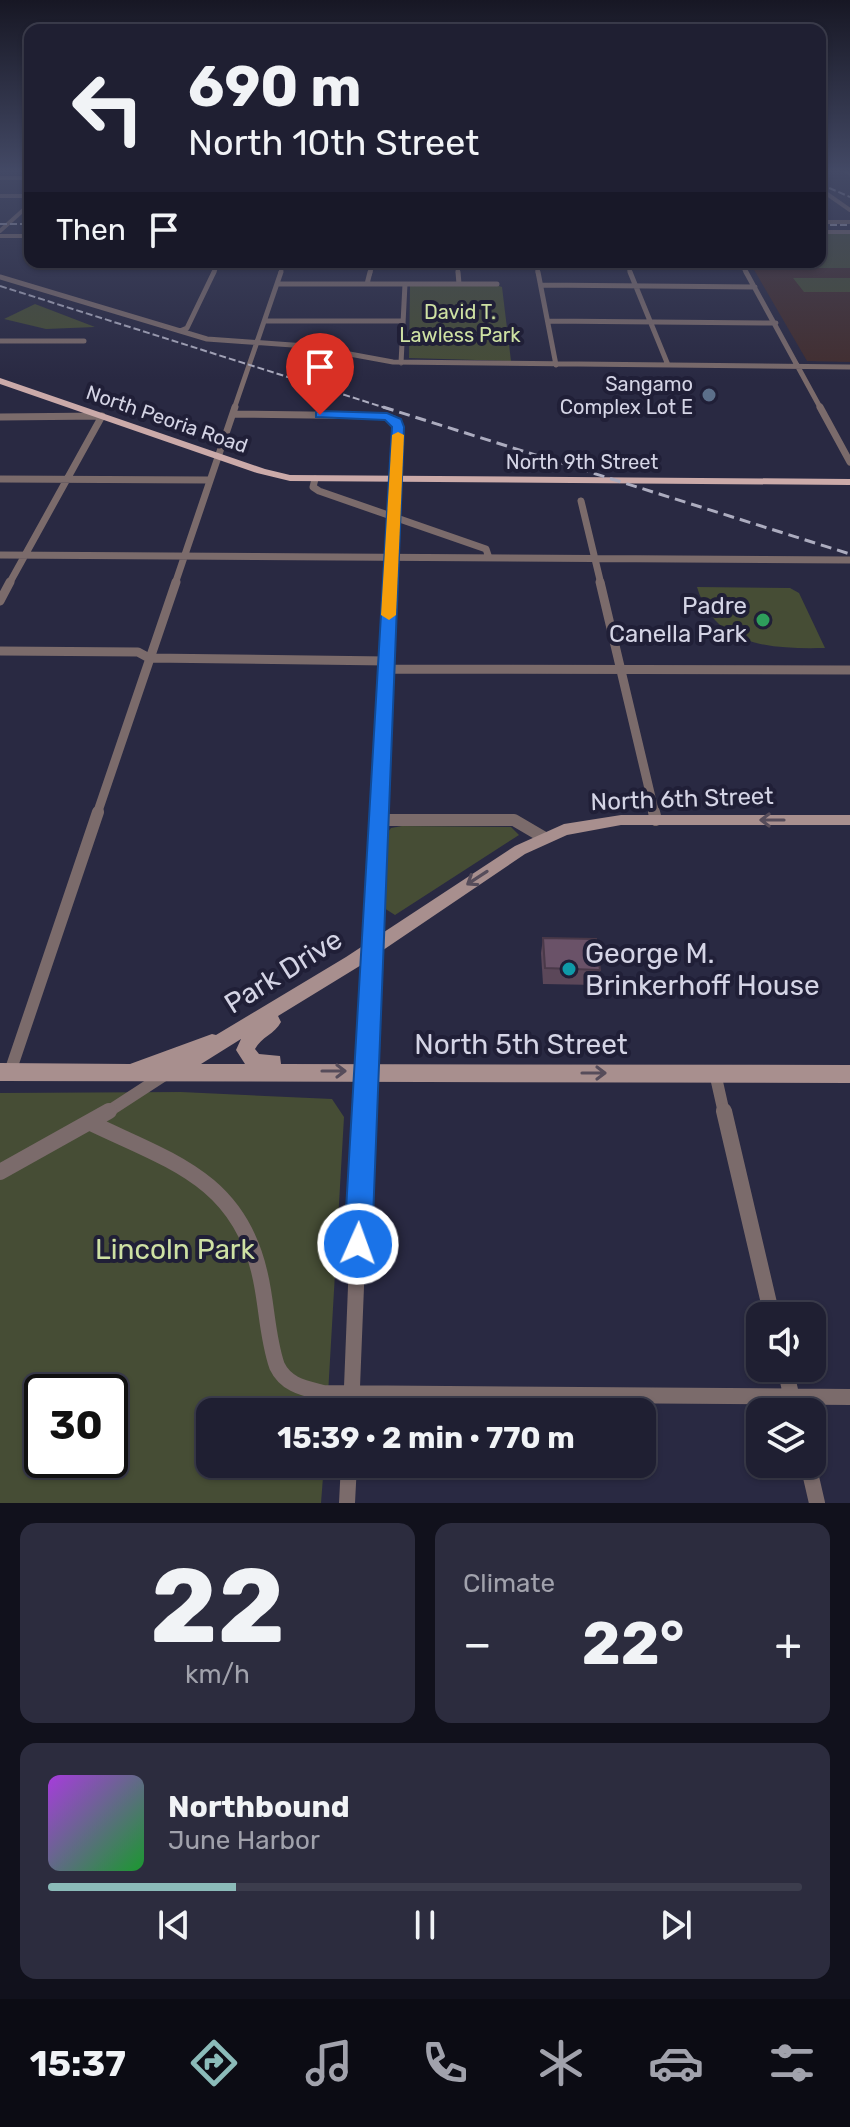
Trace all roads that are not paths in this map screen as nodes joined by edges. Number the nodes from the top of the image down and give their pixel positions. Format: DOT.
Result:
graph roads {
  1 [pos="216,268"];
  2 [pos="282,268"];
  3 [pos="371,268"];
  4 [pos="458,268"];
  5 [pos="537,268"];
  6 [pos="628,268"];
  7 [pos="744,268"];
  8 [pos="0,277"];
  9 [pos="277,284"];
  10 [pos="367,284"];
  11 [pos="405,284"];
  12 [pos="459,284"];
  13 [pos="497,284"];
  14 [pos="541,285"];
  15 [pos="636,286"];
  16 [pos="755,287"];
  17 [pos="265,321"];
  18 [pos="403,321"];
  19 [pos="548,321"];
  20 [pos="650,322"];
  21 [pos="776,323"];
  22 [pos="180,331"];
  23 [pos="0,341"];
  24 [pos="84,341"];
  25 [pos="257,343"];
  26 [pos="401,363"];
  27 [pos="556,365"];
  28 [pos="668,365"];
  29 [pos="799,366"];
  30 [pos="850,367"];
  31 [pos="1,382"];
  32 [pos="233,414"];
  33 [pos="102,416"];
  34 [pos="0,417"];
  35 [pos="218,456"];
  36 [pos="850,462"];
  37 [pos="0,479"];
  38 [pos="65,479"];
  39 [pos="315,479"];
  40 [pos="209,480"];
  41 [pos="396,480"];
  42 [pos="850,482"];
  43 [pos="581,501"];
  44 [pos="394,517"];
  45 [pos="0,555"];
  46 [pos="24,555"];
  47 [pos="185,556"];
  48 [pos="392,557"];
  49 [pos="489,558"];
  50 [pos="596,558"];
  51 [pos="849,561"];
  52 [pos="0,601"];
  53 [pos="0,651"];
  54 [pos="149,658"];
  55 [pos="387,665"];
  56 [pos="622,670"];
  57 [pos="850,670"];
  58 [pos="378,820"];
  59 [pos="656,820"];
  60 [pos="850,820"];
  61 [pos="543,837"];
  62 [pos="373,947"];
  63 [pos="308,990"];
  64 [pos="231,1036"];
  65 [pos="172,1071"];
  66 [pos="294,1071"];
  67 [pos="366,1071"];
  68 [pos="5,1072"];
  69 [pos="126,1072"];
  70 [pos="715,1073"];
  71 [pos="850,1074"];
  72 [pos="91,1123"];
  73 [pos="0,1172"];
  74 [pos="769,1302"];
  75 [pos="352,1394"];
  76 [pos="850,1397"];
  77 [pos="352,1398"];
  78 [pos="826,1400"];
  79 [pos="746,1403"];
  80 [pos="348,1478"];
  81 [pos="811,1478"];
  82 [pos="347,1503"];
  83 [pos="817,1503"];
  1 -- 22 [label="street"];
  2 -- 9 [label="street"];
  3 -- 10 [label="street"];
  4 -- 12 [label="street"];
  5 -- 14 [label="street"];
  6 -- 15 [label="street"];
  7 -- 16 [label="street"];
  8 -- 22 [label="street"];
  9 -- 10 [label="street"];
  9 -- 17 [label="street"];
  10 -- 11 [label="street"];
  11 -- 12 [label="street"];
  11 -- 18 [label="street"];
  12 -- 13 [label="street"];
  14 -- 15 [label="street"];
  14 -- 19 [label="street"];
  15 -- 16 [label="street"];
  15 -- 20 [label="street"];
  16 -- 21 [label="street"];
  17 -- 18 [label="street"];
  17 -- 25 [label="street"];
  18 -- 26 [label="street"];
  19 -- 20 [label="street"];
  19 -- 27 [label="street"];
  20 -- 21 [label="street"];
  20 -- 28 [label="street"];
  21 -- 29 [label="street"];
  22 -- 25 [label="street"];
  23 -- 24 [label="street"];
  25 -- 26 [label="street"];
  25 -- 32 [label="street"];
  26 -- 27 [label="street"];
  27 -- 28 [label="street"];
  28 -- 29 [label="street"];
  29 -- 30 [label="street"];
  29 -- 36 [label="street"];
  31 -- 33 [label="main road, North Peoria Road"];
  32 -- 35 [label="street"];
  32 -- 41 [label="street"];
  33 -- 34 [label="street"];
  33 -- 35 [label="main road, North Peoria Road"];
  33 -- 38 [label="street"];
  35 -- 39 [label="main road, North Peoria Road"];
  35 -- 40 [label="street"];
  37 -- 38 [label="street"];
  38 -- 40 [label="street"];
  38 -- 46 [label="street"];
  39 -- 41 [label="main road, North 9th Street"];
  39 -- 44 [label="street, North Peoria Road"];
  40 -- 47 [label="street"];
  41 -- 42 [label="main road, North 9th Street"];
  41 -- 44 [label="street"];
  43 -- 50 [label="street"];
  44 -- 48 [label="street"];
  44 -- 49 [label="street, North Peoria Road"];
  45 -- 46 [label="street"];
  46 -- 47 [label="street"];
  46 -- 52 [label="street"];
  47 -- 48 [label="street"];
  47 -- 54 [label="street"];
  48 -- 49 [label="street"];
  48 -- 55 [label="street"];
  49 -- 50 [label="street"];
  50 -- 51 [label="street"];
  50 -- 56 [label="street"];
  53 -- 54 [label="street"];
  54 -- 55 [label="street"];
  54 -- 68 [label="street"];
  55 -- 56 [label="street"];
  55 -- 58 [label="street"];
  56 -- 57 [label="street"];
  56 -- 59 [label="street"];
  58 -- 61 [label="street"];
  58 -- 62 [label="street"];
  60 -- 59 [label="main road, North 6th Street, one-way"];
  59 -- 61 [label="main road, North 6th Street"];
  61 -- 62 [label="main road, Park Drive, one-way"];
  62 -- 63 [label="main road, Park Drive"];
  62 -- 67 [label="street"];
  63 -- 64 [label="main road, Park Drive"];
  63 -- 66 [label="main road"];
  64 -- 65 [label="main road, Park Drive"];
  64 -- 69 [label="main road"];
  65 -- 66 [label="main road, North 5th Street"];
  65 -- 69 [label="main road, North 5th Street"];
  65 -- 72 [label="street"];
  66 -- 67 [label="main road, North 5th Street, one-way"];
  67 -- 70 [label="main road, North 5th Street, one-way"];
  67 -- 75 [label="street"];
  68 -- 69 [label="main road, North 5th Street"];
  70 -- 71 [label="main road, North 5th Street"];
  70 -- 74 [label="street"];
  72 -- 73 [label="street"];
  72 -- 75 [label="street"];
  75 -- 77 [label="street"];
  75 -- 79 [label="street"];
  76 -- 78 [label="street"];
  80 -- 82 [label="street"];
  81 -- 83 [label="street"];
}
